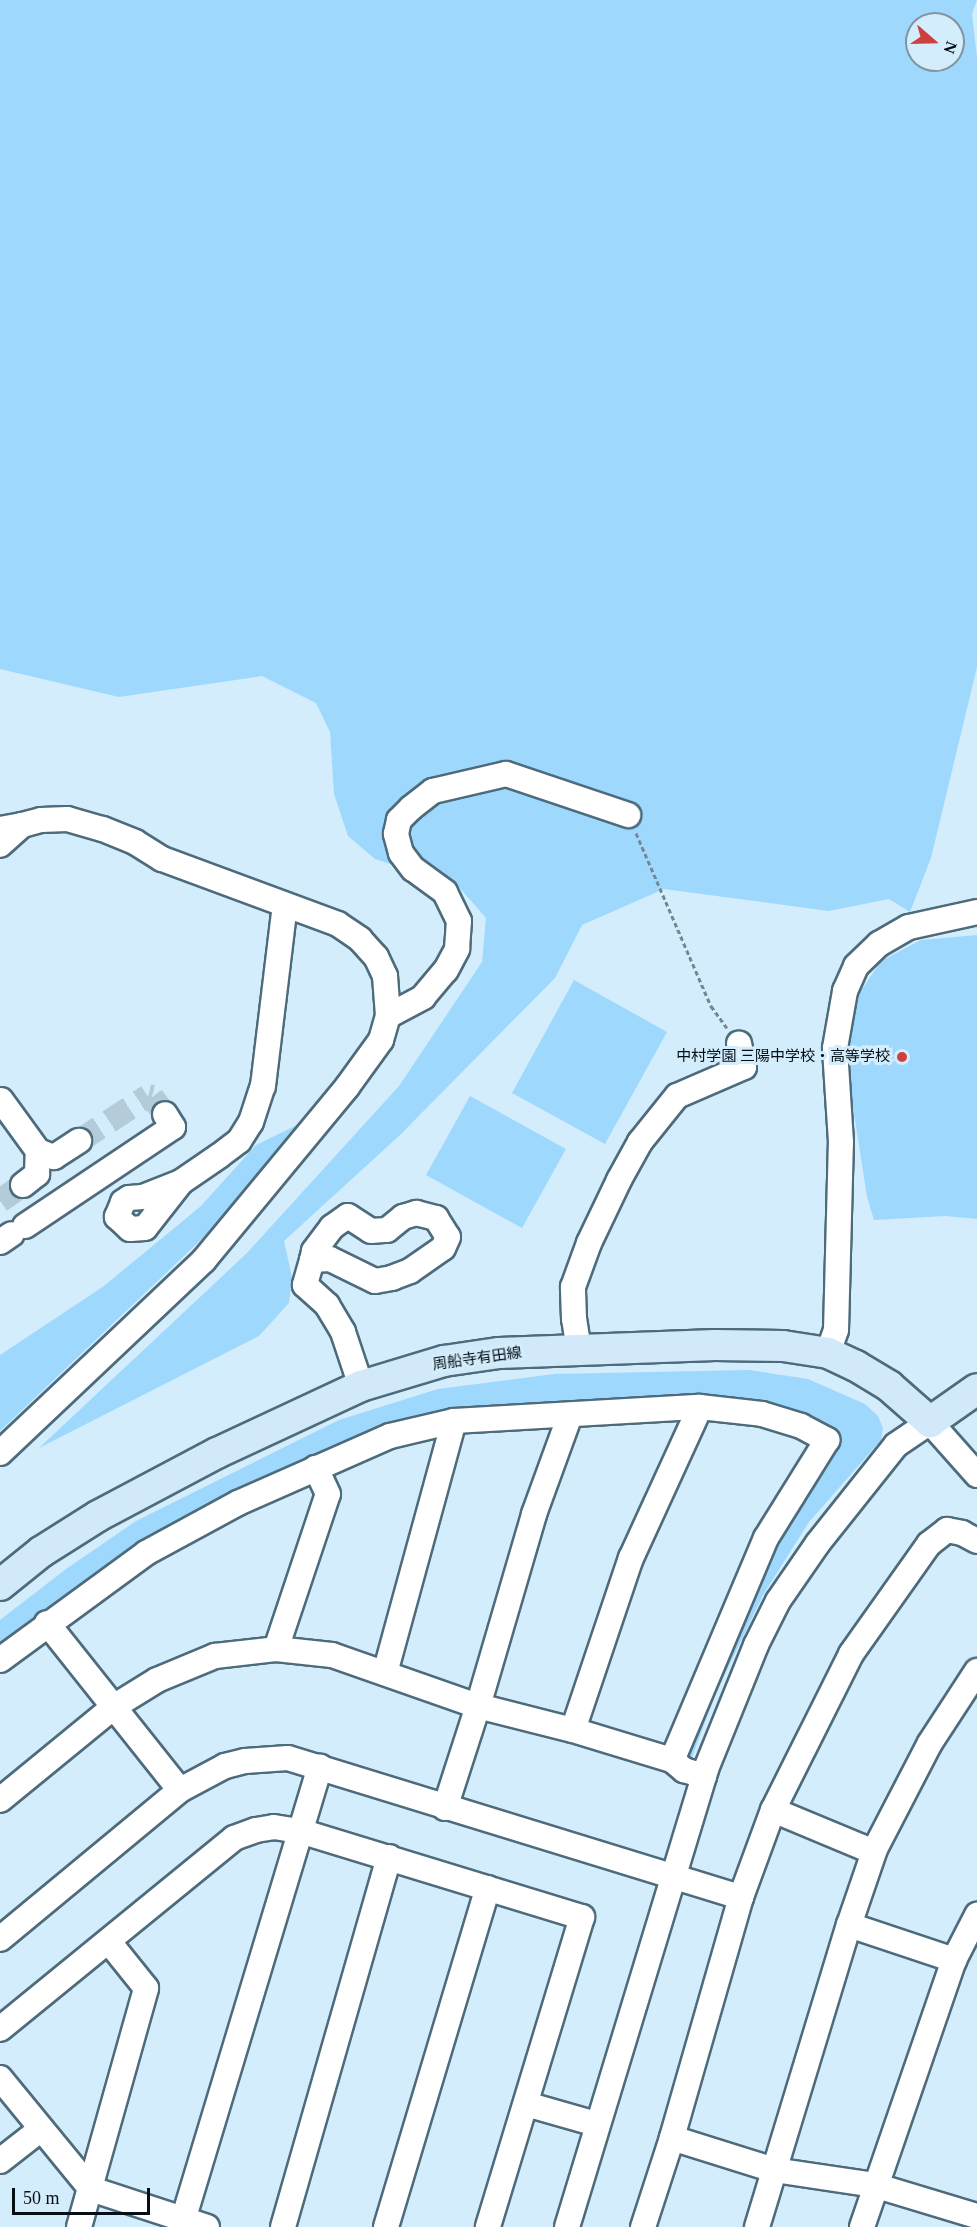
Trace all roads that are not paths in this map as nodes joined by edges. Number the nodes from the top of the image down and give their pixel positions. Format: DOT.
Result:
graph roads {
  1 [pos="628,815"];
  2 [pos="11,827"];
  3 [pos="0,845"];
  4 [pos="285,905"];
  5 [pos="977,912"];
  6 [pos="388,1016"];
  7 [pos="739,1044"];
  8 [pos="1,1100"];
  9 [pos="165,1114"];
  10 [pos="80,1141"];
  11 [pos="38,1151"];
  12 [pos="181,1182"];
  13 [pos="23,1185"];
  14 [pos="12,1234"];
  15 [pos="312,1260"];
  16 [pos="579,1350"];
  17 [pos="828,1353"];
  18 [pos="361,1386"];
  19 [pos="977,1389"];
  20 [pos="700,1407"];
  21 [pos="570,1416"];
  22 [pos="454,1421"];
  23 [pos="930,1422"];
  24 [pos="0,1453"];
  25 [pos="316,1468"];
  26 [pos="977,1475"];
  27 [pos="977,1542"];
  28 [pos="0,1585"];
  29 [pos="47,1623"];
  30 [pos="276,1649"];
  31 [pos="0,1660"];
  32 [pos="977,1671"];
  33 [pos="385,1673"];
  34 [pos="115,1706"];
  35 [pos="478,1706"];
  36 [pos="573,1730"];
  37 [pos="672,1760"];
  38 [pos="320,1766"];
  39 [pos="704,1776"];
  40 [pos="180,1790"];
  41 [pos="0,1800"];
  42 [pos="445,1808"];
  43 [pos="773,1810"];
  44 [pos="300,1831"];
  45 [pos="873,1852"];
  46 [pos="389,1857"];
  47 [pos="672,1878"];
  48 [pos="488,1888"];
  49 [pos="741,1897"];
  50 [pos="977,1915"];
  51 [pos="849,1925"];
  52 [pos="0,1939"];
  53 [pos="109,1942"];
  54 [pos="954,1960"];
  55 [pos="0,2029"];
  56 [pos="0,2079"];
  57 [pos="526,2103"];
  58 [pos="596,2124"];
  59 [pos="41,2129"];
  60 [pos="672,2138"];
  61 [pos="0,2161"];
  62 [pos="774,2170"];
  63 [pos="874,2185"];
  64 [pos="91,2189"];
  65 [pos="977,2216"];
  66 [pos="182,2224"];
  67 [pos="79,2227"];
  68 [pos="207,2227"];
  69 [pos="282,2227"];
  70 [pos="386,2227"];
  71 [pos="488,2227"];
  72 [pos="567,2227"];
  73 [pos="644,2227"];
  74 [pos="757,2227"];
  75 [pos="862,2227"];
  1 -- 6 [label="street"];
  2 -- 3 [label="street"];
  2 -- 4 [label="street"];
  4 -- 6 [label="street"];
  4 -- 12 [label="street"];
  5 -- 17 [label="street"];
  6 -- 24 [label="street"];
  7 -- 16 [label="street"];
  8 -- 11 [label="street"];
  9 -- 14 [label="street"];
  10 -- 11 [label="street"];
  11 -- 13 [label="street"];
  15 -- 15 [label="street"];
  15 -- 18 [label="street"];
  16 -- 17 [label="main road, 周船寺有田線"];
  16 -- 18 [label="main road, 周船寺有田線"];
  17 -- 23 [label="main road, 周船寺有田線"];
  18 -- 28 [label="main road, 周船寺有田線"];
  19 -- 23 [label="main road"];
  20 -- 21 [label="street"];
  20 -- 36 [label="street"];
  20 -- 37 [label="street"];
  21 -- 22 [label="street"];
  21 -- 35 [label="street"];
  22 -- 25 [label="street"];
  22 -- 33 [label="street"];
  23 -- 26 [label="street"];
  23 -- 39 [label="street"];
  25 -- 29 [label="street"];
  25 -- 30 [label="street"];
  27 -- 43 [label="street"];
  29 -- 31 [label="street"];
  29 -- 34 [label="street"];
  30 -- 33 [label="street"];
  30 -- 34 [label="street"];
  32 -- 45 [label="street"];
  33 -- 35 [label="street"];
  34 -- 40 [label="street"];
  34 -- 41 [label="street"];
  35 -- 36 [label="street"];
  35 -- 42 [label="street"];
  36 -- 37 [label="street"];
  37 -- 39 [label="street"];
  38 -- 40 [label="street"];
  38 -- 42 [label="street"];
  38 -- 44 [label="street"];
  39 -- 47 [label="street"];
  40 -- 52 [label="street"];
  42 -- 47 [label="street"];
  43 -- 45 [label="street"];
  43 -- 49 [label="street"];
  44 -- 46 [label="street"];
  44 -- 53 [label="street"];
  44 -- 66 [label="street"];
  45 -- 51 [label="street"];
  46 -- 48 [label="street"];
  46 -- 69 [label="street"];
  47 -- 49 [label="street"];
  47 -- 58 [label="street"];
  48 -- 57 [label="street"];
  48 -- 70 [label="street"];
  49 -- 60 [label="street"];
  50 -- 54 [label="street"];
  51 -- 54 [label="street"];
  51 -- 62 [label="street"];
  53 -- 55 [label="street"];
  53 -- 64 [label="street"];
  54 -- 63 [label="street"];
  56 -- 59 [label="street"];
  57 -- 58 [label="street"];
  57 -- 71 [label="street"];
  58 -- 72 [label="street"];
  59 -- 61 [label="street"];
  59 -- 64 [label="street"];
  60 -- 62 [label="street"];
  60 -- 73 [label="street"];
  62 -- 63 [label="street"];
  62 -- 74 [label="street"];
  63 -- 65 [label="street"];
  63 -- 75 [label="street"];
  64 -- 66 [label="street"];
  64 -- 67 [label="street"];
  66 -- 68 [label="street"];
}
